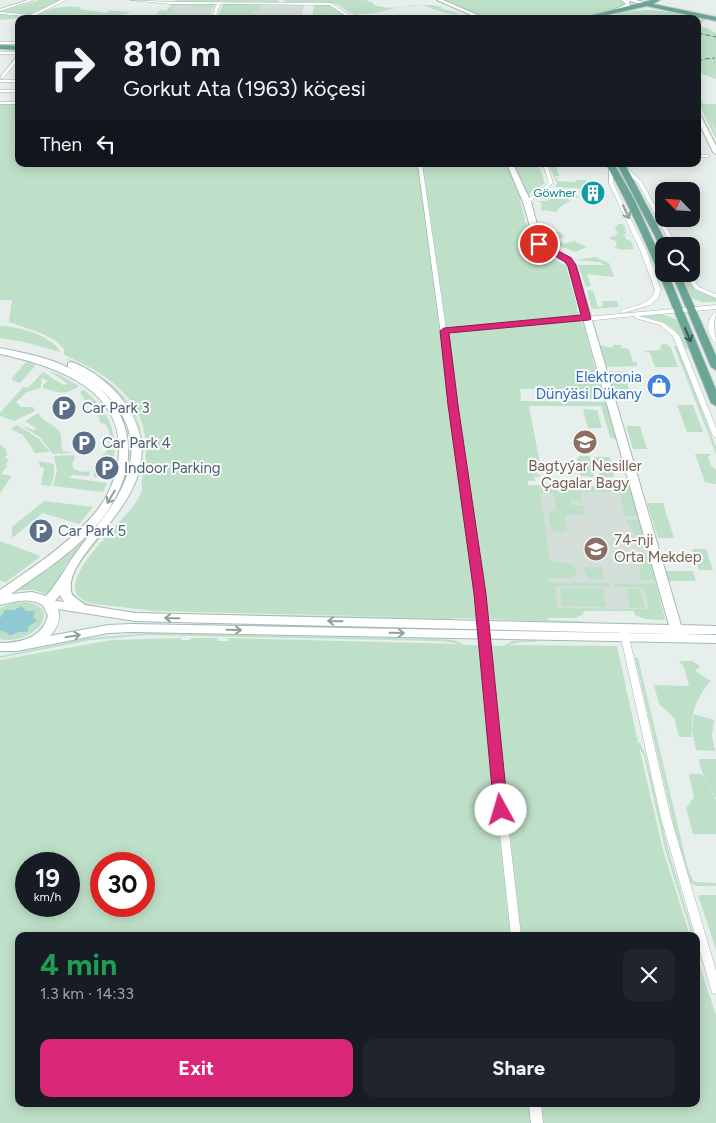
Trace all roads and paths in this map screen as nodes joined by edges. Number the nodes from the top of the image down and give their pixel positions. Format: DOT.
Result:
graph roads {
  1 [pos="31,0"];
  2 [pos="64,0"];
  3 [pos="132,0"];
  4 [pos="420,0"];
  5 [pos="430,0"];
  6 [pos="439,0"];
  7 [pos="623,0"];
  8 [pos="629,0"];
  9 [pos="638,0"];
  10 [pos="666,1"];
  11 [pos="172,2"];
  12 [pos="281,2"];
  13 [pos="220,3"];
  14 [pos="652,3"];
  15 [pos="309,4"];
  16 [pos="0,11"];
  17 [pos="618,11"];
  18 [pos="682,11"];
  19 [pos="690,11"];
  20 [pos="32,15"];
  21 [pos="215,15"];
  22 [pos="307,15"];
  23 [pos="348,15"];
  24 [pos="466,15"];
  25 [pos="475,15"];
  26 [pos="599,15"];
  27 [pos="603,15"];
  28 [pos="716,18"];
  29 [pos="0,48"];
  30 [pos="15,49"];
  31 [pos="15,55"];
  32 [pos="1,78"];
  33 [pos="15,79"];
  34 [pos="0,91"];
  35 [pos="15,91"];
  36 [pos="0,103"];
  37 [pos="15,103"];
  38 [pos="701,123"];
  39 [pos="714,155"];
  40 [pos="701,156"];
  41 [pos="420,167"];
  42 [pos="511,167"];
  43 [pos="545,167"];
  44 [pos="611,167"];
  45 [pos="612,167"];
  46 [pos="623,167"];
  47 [pos="623,167"];
  48 [pos="527,202"];
  49 [pos="659,237"];
  50 [pos="669,237"];
  51 [pos="644,252"];
  52 [pos="655,254"];
  53 [pos="655,257"];
  54 [pos="655,281"];
  55 [pos="655,282"];
  56 [pos="667,282"];
  57 [pos="679,282"];
  58 [pos="693,282"];
  59 [pos="716,296"];
  60 [pos="716,303"];
  61 [pos="690,308"];
  62 [pos="716,308"];
  63 [pos="677,309"];
  64 [pos="623,314"];
  65 [pos="716,314"];
  66 [pos="584,317"];
  67 [pos="444,331"];
  68 [pos="716,341"];
  69 [pos="0,346"];
  70 [pos="707,347"];
  71 [pos="682,351"];
  72 [pos="0,352"];
  73 [pos="698,358"];
  74 [pos="53,361"];
  75 [pos="716,366"];
  76 [pos="705,376"];
  77 [pos="94,383"];
  78 [pos="698,390"];
  79 [pos="716,403"];
  80 [pos="716,436"];
  81 [pos="136,445"];
  82 [pos="125,446"];
  83 [pos="125,481"];
  84 [pos="66,574"];
  85 [pos="2,597"];
  86 [pos="48,603"];
  87 [pos="114,614"];
  88 [pos="483,629"];
  89 [pos="716,630"];
  90 [pos="624,633"];
  91 [pos="677,634"];
  92 [pos="716,639"];
  93 [pos="25,645"];
  94 [pos="4,648"];
  95 [pos="516,932"];
  96 [pos="699,932"];
  97 [pos="700,934"];
  98 [pos="716,989"];
  99 [pos="535,1107"];
  100 [pos="537,1123"];
  1 -- 16 [label="street"];
  2 -- 20 [label="street"];
  3 -- 11 [label="street"];
  4 -- 5 [label="street"];
  5 -- 24 [label="street"];
  6 -- 25 [label="street"];
  7 -- 17 [label="street"];
  8 -- 14 [label="street"];
  9 -- 14 [label="street"];
  10 -- 14 [label="main road"];
  10 -- 19 [label="main road"];
  11 -- 13 [label="street"];
  12 -- 13 [label="street"];
  12 -- 15 [label="street"];
  13 -- 21 [label="street"];
  14 -- 17 [label="main road"];
  14 -- 18 [label="main road"];
  14 -- 19 [label="main road"];
  15 -- 22 [label="street"];
  15 -- 23 [label="street"];
  16 -- 20 [label="street"];
  17 -- 18 [label="main road"];
  17 -- 26 [label="main road"];
  17 -- 27 [label="main road"];
  18 -- 28 [label="main road"];
  19 -- 28 [label="main road"];
  29 -- 30 [label="main road"];
  31 -- 32 [label="street"];
  32 -- 33 [label="street"];
  34 -- 35 [label="street"];
  36 -- 37 [label="street"];
  38 -- 39 [label="street"];
  39 -- 40 [label="street"];
  41 -- 67 [label="street"];
  42 -- 48 [label="street"];
  43 -- 48 [label="street"];
  44 -- 51 [label="street, one-way"];
  45 -- 52 [label="main road"];
  46 -- 50 [label="street"];
  47 -- 49 [label="main road"];
  48 -- 66 [label="street"];
  51 -- 53 [label="street"];
  51 -- 54 [label="street"];
  55 -- 64 [label="street"];
  56 -- 63 [label="main road"];
  57 -- 61 [label="main road"];
  58 -- 59 [label="street"];
  60 -- 61 [label="street"];
  61 -- 62 [label="street"];
  61 -- 63 [label="street"];
  61 -- 70 [label="main road"];
  63 -- 64 [label="street"];
  63 -- 73 [label="main road, one-way"];
  64 -- 66 [label="street"];
  64 -- 71 [label="street"];
  65 -- 68 [label="street"];
  66 -- 67 [label="street"];
  66 -- 91 [label="street"];
  67 -- 88 [label="street"];
  68 -- 70 [label="street"];
  69 -- 74 [label="street"];
  70 -- 75 [label="main road"];
  71 -- 73 [label="street"];
  71 -- 78 [label="street"];
  72 -- 74 [label="street"];
  73 -- 76 [label="main road"];
  74 -- 77 [label="street"];
  76 -- 78 [label="street"];
  76 -- 79 [label="main road"];
  77 -- 81 [label="street"];
  77 -- 82 [label="street"];
  78 -- 80 [label="street"];
  81 -- 82 [label="street"];
  81 -- 83 [label="street"];
  82 -- 83 [label="street"];
  83 -- 84 [label="street"];
  83 -- 85 [label="street, one-way"];
  84 -- 86 [label="street"];
  84 -- 87 [label="street"];
  85 -- 86 [label="street"];
  86 -- 87 [label="street"];
  86 -- 93 [label="street"];
  88 -- 87 [label="street, one-way"];
  88 -- 90 [label="street"];
  93 -- 88 [label="street, one-way"];
  88 -- 95 [label="street"];
  89 -- 91 [label="street"];
  90 -- 91 [label="street"];
  90 -- 96 [label="street"];
  91 -- 92 [label="street"];
  93 -- 94 [label="street"];
  97 -- 98 [label="street"];
  99 -- 100 [label="street"];
}
